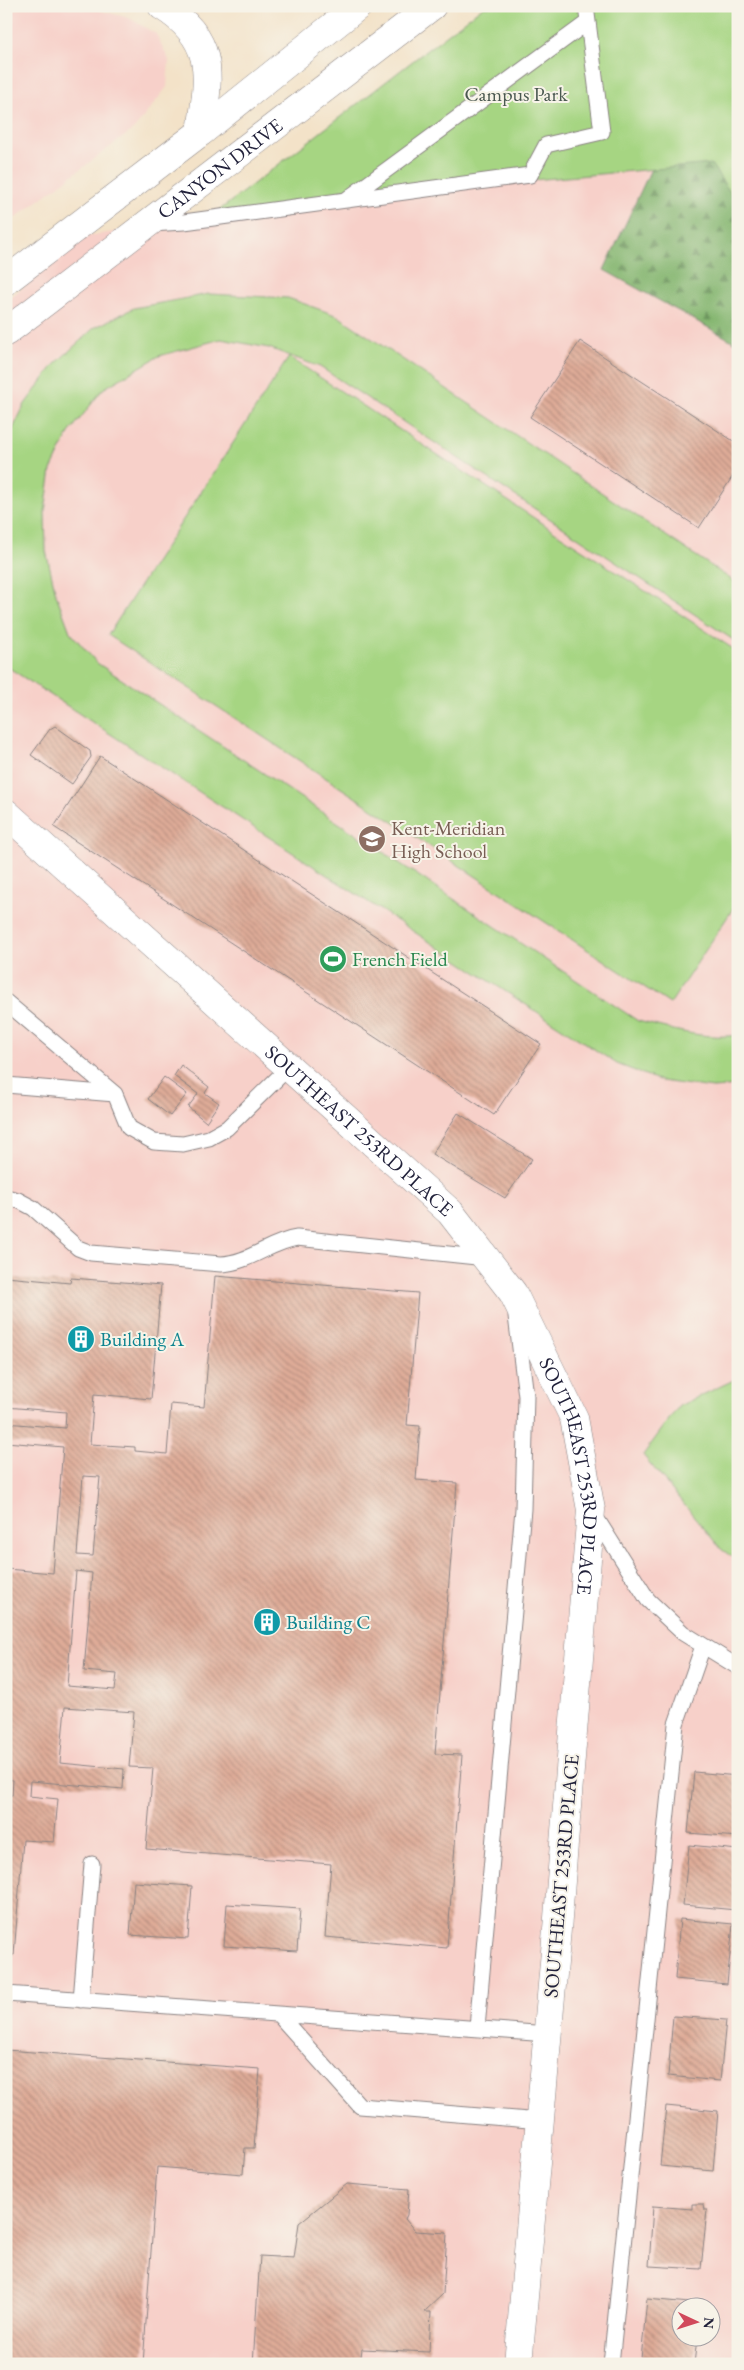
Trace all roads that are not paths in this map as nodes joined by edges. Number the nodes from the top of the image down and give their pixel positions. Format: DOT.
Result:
graph roads {
  1 [pos="162,6"];
  2 [pos="358,6"];
  3 [pos="432,6"];
  4 [pos="586,6"];
  5 [pos="588,22"];
  6 [pos="201,132"];
  7 [pos="345,200"];
  8 [pos="149,224"];
  9 [pos="6,281"];
  10 [pos="6,332"];
  11 [pos="6,812"];
  12 [pos="6,1002"];
  13 [pos="289,1066"];
  14 [pos="6,1085"];
  15 [pos="115,1094"];
  16 [pos="6,1197"];
  17 [pos="486,1258"];
  18 [pos="513,1293"];
  19 [pos="591,1510"];
  20 [pos="703,1646"];
  21 [pos="738,1667"];
  22 [pos="92,1864"];
  23 [pos="6,1994"];
  24 [pos="82,2000"];
  25 [pos="278,2014"];
  26 [pos="477,2028"];
  27 [pos="548,2034"];
  28 [pos="540,2122"];
  29 [pos="518,2364"];
  30 [pos="611,2364"];
  1 -- 6 [label="street"];
  2 -- 6 [label="street, CANYON DRIVE"];
  3 -- 8 [label="street, CANYON DRIVE"];
  4 -- 5 [label="lane"];
  5 -- 7 [label="lane"];
  5 -- 7 [label="lane"];
  6 -- 9 [label="street, CANYON DRIVE"];
  7 -- 8 [label="lane"];
  8 -- 10 [label="street, CANYON DRIVE"];
  11 -- 13 [label="street, SOUTHEAST 253RD PLACE"];
  12 -- 15 [label="lane"];
  13 -- 15 [label="lane"];
  13 -- 17 [label="street, SOUTHEAST 253RD PLACE"];
  14 -- 15 [label="lane"];
  16 -- 17 [label="lane"];
  17 -- 18 [label="street, SOUTHEAST 253RD PLACE"];
  18 -- 19 [label="street, SOUTHEAST 253RD PLACE"];
  18 -- 26 [label="lane"];
  19 -- 20 [label="lane"];
  19 -- 27 [label="street, SOUTHEAST 253RD PLACE"];
  20 -- 21 [label="lane"];
  20 -- 30 [label="lane"];
  22 -- 24 [label="lane"];
  23 -- 24 [label="lane"];
  24 -- 25 [label="lane"];
  25 -- 26 [label="lane"];
  25 -- 28 [label="lane"];
  26 -- 27 [label="lane"];
  27 -- 28 [label="street, SOUTHEAST 253RD PLACE"];
  28 -- 29 [label="street, SOUTHEAST 253RD PLACE"];
}
